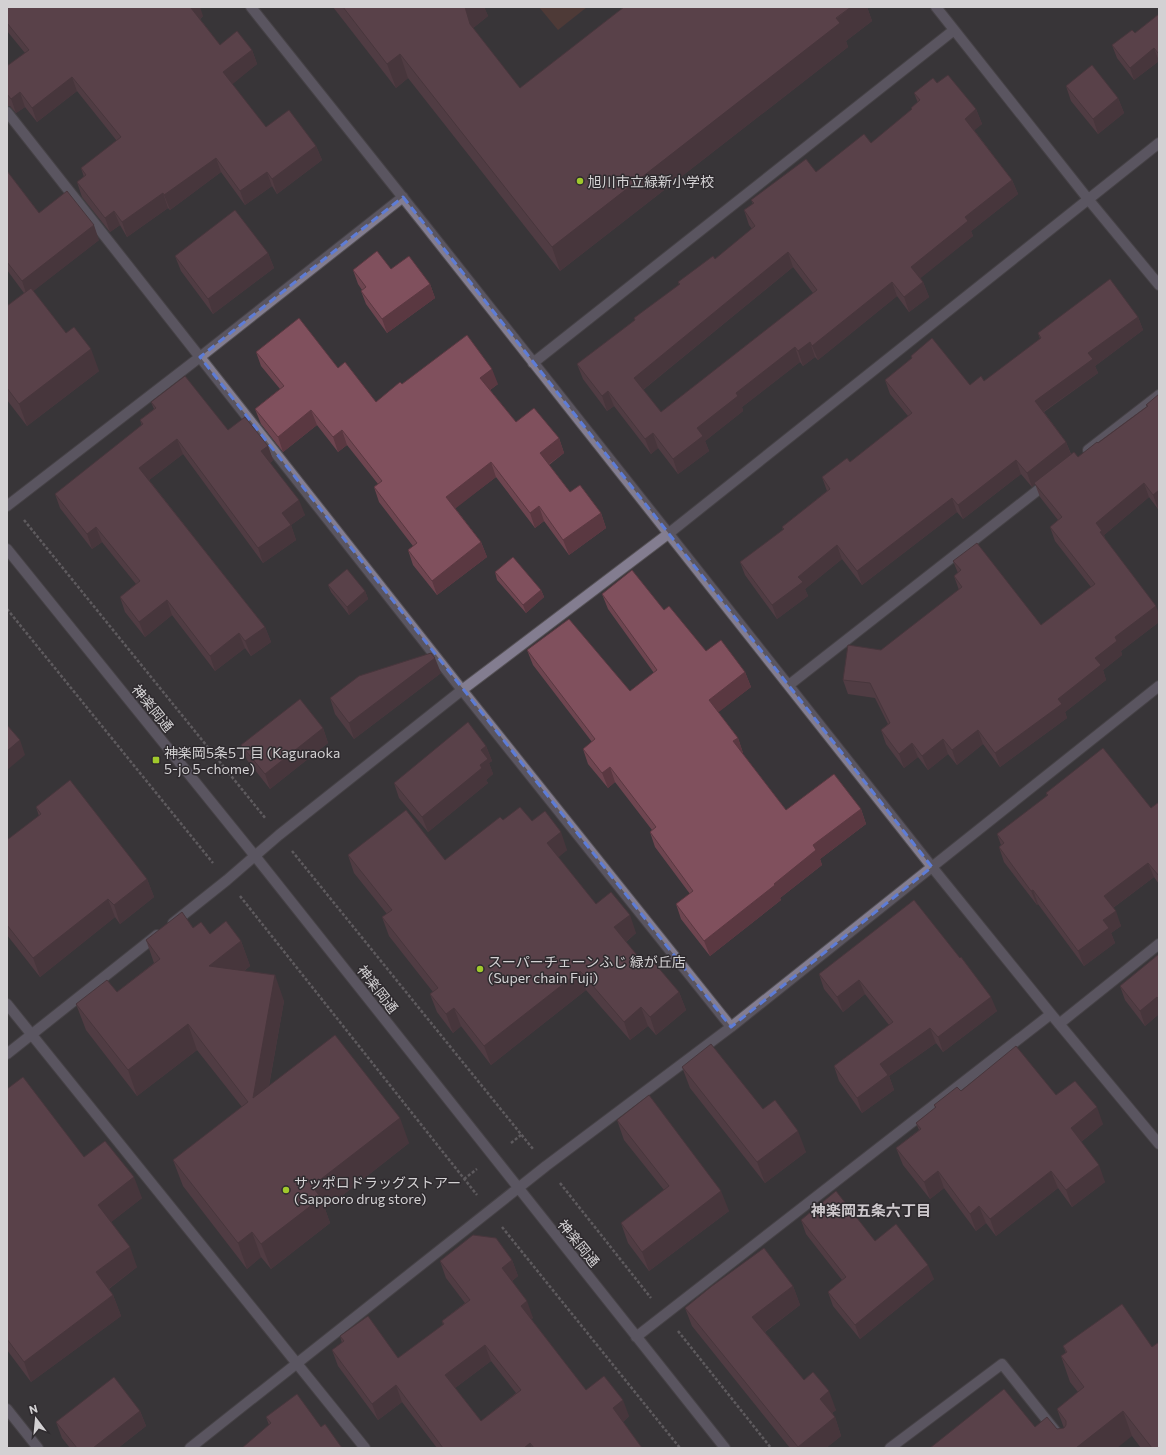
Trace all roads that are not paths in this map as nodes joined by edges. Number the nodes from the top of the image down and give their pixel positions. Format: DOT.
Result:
graph roads {
  1 [pos="251,7"];
  2 [pos="936,7"];
  3 [pos="954,30"];
  4 [pos="7,112"];
  5 [pos="1159,143"];
  6 [pos="403,197"];
  7 [pos="1088,199"];
  8 [pos="1159,285"];
  9 [pos="200,357"];
  10 [pos="533,363"];
  11 [pos="1159,395"];
  12 [pos="1078,459"];
  13 [pos="1052,478"];
  14 [pos="8,505"];
  15 [pos="668,534"];
  16 [pos="7,549"];
  17 [pos="789,685"];
  18 [pos="1159,686"];
  19 [pos="462,690"];
  20 [pos="255,856"];
  21 [pos="932,867"];
  22 [pos="1159,944"];
  23 [pos="7,1004"];
  24 [pos="1050,1014"];
  25 [pos="1059,1024"];
  26 [pos="731,1027"];
  27 [pos="32,1035"];
  28 [pos="7,1054"];
  29 [pos="1159,1144"];
  30 [pos="518,1189"];
  31 [pos="636,1337"];
  32 [pos="297,1364"];
  33 [pos="7,1409"];
  34 [pos="38,1448"];
  35 [pos="190,1448"];
  36 [pos="365,1448"];
  37 [pos="725,1448"];
  38 [pos="890,1448"];
  39 [pos="1069,1448"];
  1 -- 6 [label="street"];
  2 -- 3 [label="street"];
  3 -- 7 [label="street"];
  3 -- 10 [label="street"];
  4 -- 9 [label="street"];
  5 -- 7 [label="street"];
  6 -- 9 [label="street"];
  6 -- 10 [label="street"];
  7 -- 8 [label="street"];
  7 -- 15 [label="street"];
  9 -- 14 [label="street"];
  9 -- 19 [label="street"];
  10 -- 15 [label="street"];
  11 -- 12 [label="street"];
  13 -- 17 [label="street"];
  15 -- 17 [label="street"];
  15 -- 19 [label="street"];
  16 -- 20 [label="street, 神楽岡通"];
  17 -- 21 [label="street"];
  18 -- 21 [label="street"];
  19 -- 20 [label="street"];
  19 -- 26 [label="street"];
  20 -- 27 [label="street"];
  20 -- 30 [label="street, 神楽岡通"];
  21 -- 24 [label="street"];
  21 -- 26 [label="street"];
  22 -- 25 [label="street"];
  23 -- 27 [label="street"];
  24 -- 25 [label="street"];
  24 -- 31 [label="street"];
  25 -- 29 [label="street"];
  26 -- 30 [label="street"];
  27 -- 28 [label="street"];
  27 -- 32 [label="street"];
  30 -- 31 [label="street, 神楽岡通"];
  30 -- 32 [label="street"];
  31 -- 37 [label="street, 神楽岡通"];
  32 -- 35 [label="street"];
  32 -- 36 [label="street"];
  33 -- 34 [label="street"];
  38 -- 39 [label="street"];
}
